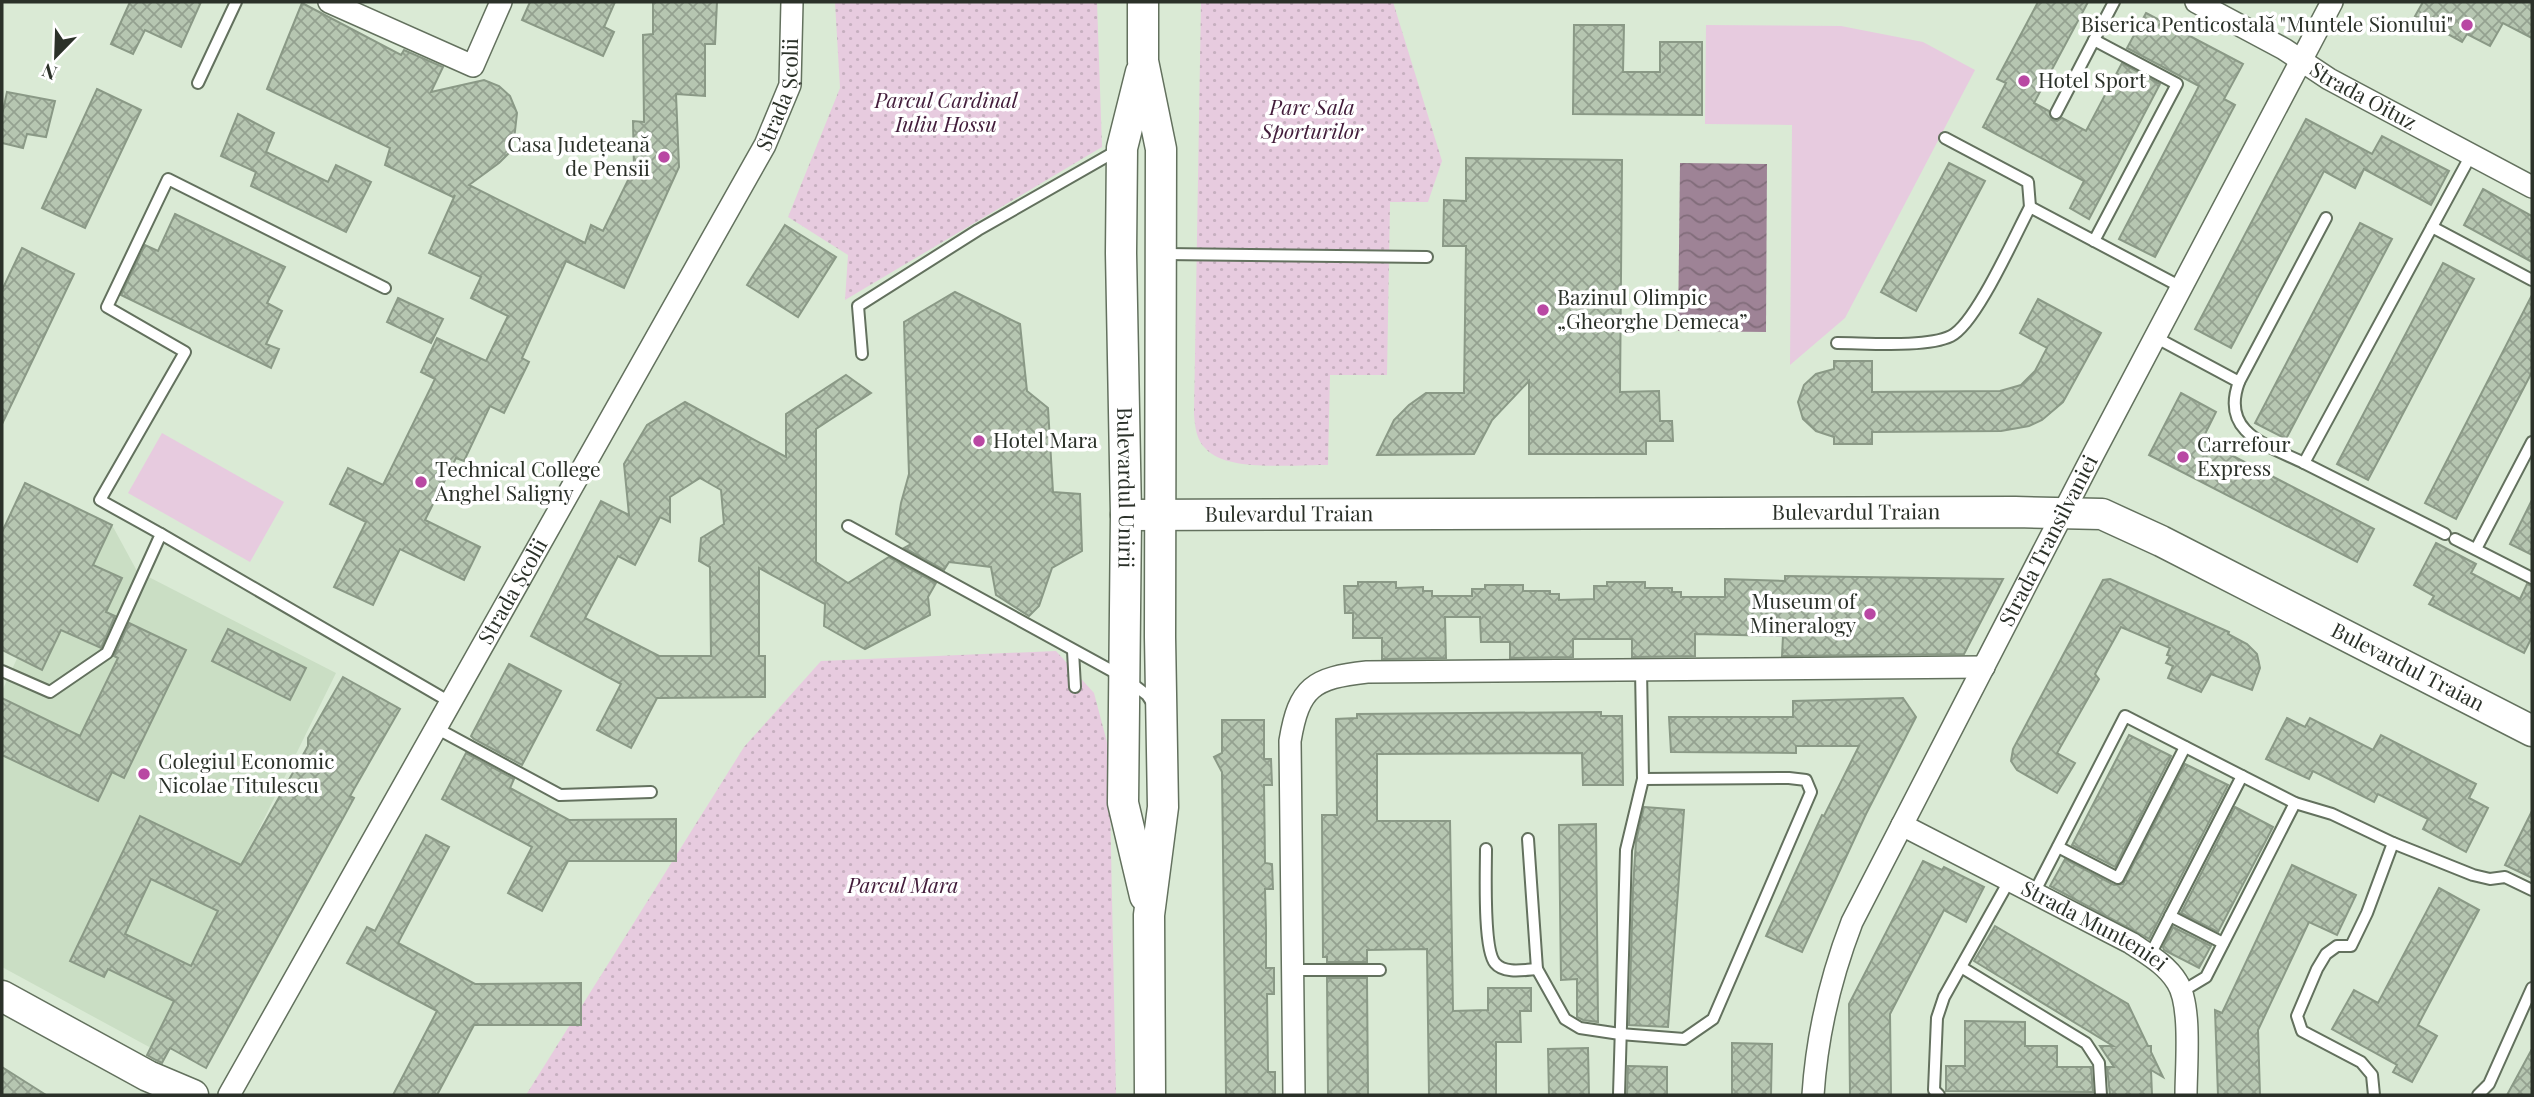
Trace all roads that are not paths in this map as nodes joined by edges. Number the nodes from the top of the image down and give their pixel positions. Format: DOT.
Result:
graph roads {
  1 [pos="236,2"];
  2 [pos="329,2"];
  3 [pos="501,2"];
  4 [pos="792,2"];
  5 [pos="1143,2"];
  6 [pos="2114,2"];
  7 [pos="2196,2"];
  8 [pos="2332,2"];
  9 [pos="2094,40"];
  10 [pos="2301,60"];
  11 [pos="1143,61"];
  12 [pos="198,83"];
  13 [pos="2056,113"];
  14 [pos="1945,138"];
  15 [pos="1122,148"];
  16 [pos="2471,155"];
  17 [pos="2532,187"];
  18 [pos="2030,207"];
  19 [pos="2326,218"];
  20 [pos="2432,227"];
  21 [pos="2094,241"];
  22 [pos="1161,254"];
  23 [pos="1427,257"];
  24 [pos="2532,280"];
  25 [pos="2181,287"];
  26 [pos="385,288"];
  27 [pos="2155,337"];
  28 [pos="1837,343"];
  29 [pos="862,354"];
  30 [pos="2239,382"];
  31 [pos="2532,442"];
  32 [pos="2304,463"];
  33 [pos="1126,514"];
  34 [pos="1161,514"];
  35 [pos="2063,514"];
  36 [pos="848,526"];
  37 [pos="161,534"];
  38 [pos="2445,534"];
  39 [pos="2455,539"];
  40 [pos="2476,549"];
  41 [pos="2532,578"];
  42 [pos="1073,651"];
  43 [pos="1984,667"];
  44 [pos="1641,670"];
  45 [pos="2,671"];
  46 [pos="1125,678"];
  47 [pos="1075,687"];
  48 [pos="450,702"];
  49 [pos="1161,718"];
  50 [pos="436,728"];
  51 [pos="2532,731"];
  52 [pos="2185,747"];
  53 [pos="2242,776"];
  54 [pos="1643,779"];
  55 [pos="651,792"];
  56 [pos="2295,803"];
  57 [pos="1902,825"];
  58 [pos="1528,839"];
  59 [pos="2393,843"];
  60 [pos="2058,847"];
  61 [pos="1486,849"];
  62 [pos="2009,881"];
  63 [pos="2532,890"];
  64 [pos="2034,893"];
  65 [pos="1149,915"];
  66 [pos="2170,916"];
  67 [pos="2223,943"];
  68 [pos="2150,956"];
  69 [pos="1961,967"];
  70 [pos="1536,969"];
  71 [pos="1292,970"];
  72 [pos="1380,970"];
  73 [pos="2532,988"];
  74 [pos="2181,992"];
  75 [pos="2,996"];
  76 [pos="1620,1034"];
  77 [pos="2378,1094"];
  78 [pos="193,1095"];
  79 [pos="229,1095"];
  80 [pos="1150,1095"];
  81 [pos="1294,1095"];
  82 [pos="1619,1095"];
  83 [pos="1813,1095"];
  84 [pos="1939,1095"];
  85 [pos="2101,1095"];
  86 [pos="2186,1095"];
  87 [pos="2478,1095"];
  1 -- 12 [label="lane"];
  2 -- 3 [label="street"];
  4 -- 48 [label="street, Strada Școlii"];
  5 -- 11 [label="main road, Bulevardul Unirii"];
  6 -- 9 [label="lane"];
  7 -- 10 [label="street, Strada Oituz"];
  8 -- 10 [label="street, Strada Transilvaniei"];
  9 -- 13 [label="lane"];
  9 -- 21 [label="lane"];
  10 -- 16 [label="street, Strada Oituz"];
  10 -- 25 [label="street, Strada Transilvaniei"];
  11 -- 15 [label="main road, Bulevardul Unirii"];
  11 -- 22 [label="main road, Bulevardul Unirii"];
  14 -- 18 [label="lane"];
  15 -- 29 [label="lane"];
  15 -- 33 [label="main road, Bulevardul Unirii"];
  16 -- 17 [label="street, Strada Oituz"];
  16 -- 20 [label="lane"];
  18 -- 21 [label="lane"];
  18 -- 28 [label="lane"];
  19 -- 30 [label="lane"];
  20 -- 24 [label="lane"];
  20 -- 32 [label="lane"];
  21 -- 25 [label="lane"];
  22 -- 23 [label="lane"];
  22 -- 34 [label="main road, Bulevardul Unirii"];
  25 -- 27 [label="street, Strada Transilvaniei"];
  26 -- 37 [label="lane"];
  27 -- 30 [label="lane"];
  27 -- 35 [label="street, Strada Transilvaniei"];
  30 -- 32 [label="lane"];
  31 -- 40 [label="lane"];
  32 -- 38 [label="lane"];
  33 -- 34 [label="main road, Bulevardul Traian"];
  33 -- 46 [label="main road, Bulevardul Unirii"];
  34 -- 35 [label="main road, Bulevardul Traian"];
  34 -- 49 [label="main road, Bulevardul Unirii"];
  35 -- 43 [label="street, Strada Transilvaniei"];
  35 -- 51 [label="main road, Bulevardul Traian"];
  36 -- 42 [label="lane"];
  37 -- 45 [label="lane"];
  37 -- 48 [label="lane"];
  39 -- 40 [label="lane"];
  40 -- 41 [label="lane"];
  42 -- 46 [label="lane"];
  42 -- 47 [label="lane"];
  43 -- 44 [label="street"];
  43 -- 57 [label="street, Strada Transilvaniei"];
  44 -- 54 [label="lane"];
  44 -- 71 [label="street"];
  46 -- 49 [label="lane"];
  46 -- 65 [label="main road, Bulevardul Unirii"];
  48 -- 50 [label="street, Strada Școlii"];
  49 -- 65 [label="main road, Bulevardul Unirii"];
  50 -- 55 [label="lane"];
  50 -- 79 [label="street, Strada Școlii"];
  52 -- 53 [label="lane"];
  52 -- 60 [label="lane"];
  52 -- 60 [label="lane"];
  53 -- 56 [label="lane"];
  53 -- 66 [label="lane"];
  54 -- 76 [label="lane"];
  54 -- 76 [label="lane"];
  56 -- 59 [label="lane"];
  56 -- 67 [label="lane"];
  57 -- 62 [label="street, Strada Munteniei"];
  57 -- 83 [label="street, Strada Transilvaniei"];
  58 -- 70 [label="lane"];
  59 -- 63 [label="lane"];
  59 -- 77 [label="lane"];
  60 -- 64 [label="lane"];
  61 -- 70 [label="lane"];
  62 -- 64 [label="street, Strada Munteniei"];
  62 -- 69 [label="lane"];
  64 -- 68 [label="street, Strada Munteniei"];
  65 -- 80 [label="main road, Bulevardul Unirii"];
  66 -- 67 [label="lane"];
  66 -- 68 [label="lane"];
  67 -- 74 [label="lane"];
  68 -- 74 [label="street, Strada Munteniei"];
  69 -- 84 [label="lane"];
  69 -- 85 [label="lane"];
  70 -- 76 [label="lane"];
  71 -- 72 [label="lane"];
  71 -- 81 [label="street"];
  73 -- 87 [label="lane"];
  74 -- 86 [label="street, Strada Munteniei"];
  75 -- 78 [label="main road"];
  76 -- 82 [label="lane"];
}
